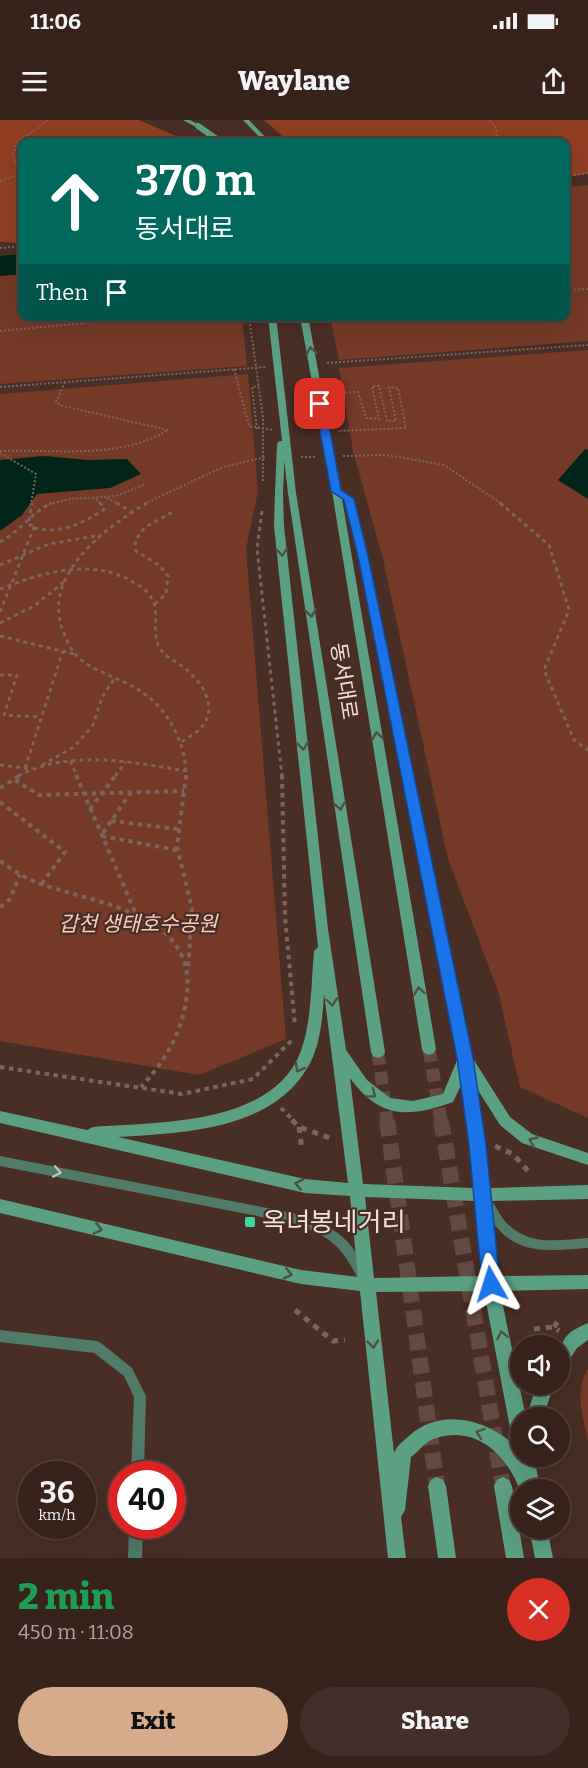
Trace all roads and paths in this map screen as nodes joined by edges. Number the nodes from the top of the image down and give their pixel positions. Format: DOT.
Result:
graph roads {
  1 [pos="48,120"];
  2 [pos="186,120"];
  3 [pos="246,120"];
  4 [pos="489,120"];
  5 [pos="23,138"];
  6 [pos="214,138"];
  7 [pos="263,138"];
  8 [pos="488,138"];
  9 [pos="18,142"];
  10 [pos="18,167"];
  11 [pos="588,172"];
  12 [pos="570,175"];
  13 [pos="18,176"];
  14 [pos="0,181"];
  15 [pos="18,246"];
  16 [pos="0,248"];
  17 [pos="570,290"];
  18 [pos="588,290"];
  19 [pos="105,321"];
  20 [pos="250,321"];
  21 [pos="273,321"];
  22 [pos="305,321"];
  23 [pos="0,331"];
  24 [pos="234,369"];
  25 [pos="64,382"];
  26 [pos="259,386"];
  27 [pos="333,393"];
  28 [pos="258,429"];
  29 [pos="277,430"];
  30 [pos="329,431"];
  31 [pos="0,452"];
  32 [pos="146,484"];
  33 [pos="263,484"];
  34 [pos="336,491"];
  35 [pos="286,493"];
  36 [pos="94,498"];
  37 [pos="106,498"];
  38 [pos="263,505"];
  39 [pos="131,511"];
  40 [pos="173,512"];
  41 [pos="29,521"];
  42 [pos="25,525"];
  43 [pos="34,528"];
  44 [pos="101,535"];
  45 [pos="0,542"];
  46 [pos="25,550"];
  47 [pos="0,565"];
  48 [pos="66,581"];
  49 [pos="11,584"];
  50 [pos="0,589"];
  51 [pos="155,604"];
  52 [pos="0,612"];
  53 [pos="0,623"];
  54 [pos="0,636"];
  55 [pos="63,651"];
  56 [pos="75,654"];
  57 [pos="0,675"];
  58 [pos="115,678"];
  59 [pos="41,717"];
  60 [pos="181,742"];
  61 [pos="70,761"];
  62 [pos="127,761"];
  63 [pos="0,765"];
  64 [pos="25,768"];
  65 [pos="35,769"];
  66 [pos="186,771"];
  67 [pos="14,779"];
  68 [pos="0,788"];
  69 [pos="184,791"];
  70 [pos="104,792"];
  71 [pos="131,792"];
  72 [pos="83,793"];
  73 [pos="0,802"];
  74 [pos="90,810"];
  75 [pos="111,821"];
  76 [pos="178,829"];
  77 [pos="101,836"];
  78 [pos="177,850"];
  79 [pos="0,861"];
  80 [pos="20,875"];
  81 [pos="41,885"];
  82 [pos="0,907"];
  83 [pos="192,907"];
  84 [pos="135,913"];
  85 [pos="322,929"];
  86 [pos="188,971"];
  87 [pos="338,1047"];
  88 [pos="429,1049"];
  89 [pos="378,1052"];
  90 [pos="465,1058"];
  91 [pos="0,1067"];
  92 [pos="141,1088"];
  93 [pos="278,1105"];
  94 [pos="0,1117"];
  95 [pos="299,1127"];
  96 [pos="83,1134"];
  97 [pos="330,1138"];
  98 [pos="495,1146"];
  99 [pos="302,1150"];
  100 [pos="588,1159"];
  101 [pos="0,1161"];
  102 [pos="528,1171"];
  103 [pos="357,1191"];
  104 [pos="588,1192"];
  105 [pos="482,1193"];
  106 [pos="0,1206"];
  107 [pos="588,1243"];
  108 [pos="588,1282"];
  109 [pos="491,1284"];
  110 [pos="367,1286"];
  111 [pos="295,1310"];
  112 [pos="560,1318"];
  113 [pos="534,1329"];
  114 [pos="588,1331"];
  115 [pos="0,1336"];
  116 [pos="345,1340"];
  117 [pos="570,1344"];
  118 [pos="515,1407"];
  119 [pos="138,1461"];
  120 [pos="527,1479"];
  121 [pos="437,1486"];
  122 [pos="503,1486"];
  123 [pos="394,1533"];
  124 [pos="136,1539"];
  125 [pos="540,1539"];
  126 [pos="135,1558"];
  127 [pos="397,1558"];
  128 [pos="447,1558"];
  129 [pos="515,1558"];
  130 [pos="544,1558"];
  1 -- 5 [label="path"];
  2 -- 6 [label="street, bridge"];
  3 -- 7 [label="street"];
  4 -- 8 [label="path"];
  9 -- 10 [label="path"];
  11 -- 12 [label="path"];
  13 -- 14 [label="path"];
  15 -- 16 [label="path"];
  17 -- 18 [label="path"];
  19 -- 23 [label="path"];
  20 -- 26 [label="path, bridge"];
  21 -- 35 [label="street, bridge"];
  34 -- 22 [label="street, 동서대로, one-way, bridge"];
  24 -- 28 [label="path"];
  25 -- 31 [label="path"];
  26 -- 28 [label="path"];
  26 -- 33 [label="path, bridge"];
  27 -- 30 [label="path"];
  28 -- 29 [label="path"];
  31 -- 41 [label="path"];
  32 -- 37 [label="path"];
  88 -- 34 [label="street, 동서대로, one-way"];
  34 -- 90 [label="street"];
  35 -- 85 [label="street, one-way"];
  35 -- 89 [label="street, 동서대로, one-way"];
  36 -- 37 [label="path"];
  36 -- 41 [label="path"];
  36 -- 43 [label="path"];
  37 -- 39 [label="path"];
  38 -- 92 [label="path"];
  40 -- 51 [label="path"];
  41 -- 42 [label="path"];
  42 -- 43 [label="path"];
  42 -- 45 [label="path"];
  43 -- 46 [label="path"];
  44 -- 46 [label="path"];
  46 -- 47 [label="path"];
  46 -- 49 [label="path"];
  48 -- 53 [label="path"];
  49 -- 50 [label="path"];
  49 -- 51 [label="path"];
  49 -- 52 [label="path"];
  51 -- 60 [label="path"];
  54 -- 55 [label="path"];
  55 -- 56 [label="path"];
  55 -- 59 [label="path"];
  57 -- 59 [label="path"];
  58 -- 65 [label="path"];
  59 -- 64 [label="path"];
  61 -- 62 [label="path"];
  61 -- 65 [label="path"];
  61 -- 72 [label="path"];
  62 -- 66 [label="path"];
  62 -- 70 [label="path"];
  63 -- 64 [label="path"];
  64 -- 65 [label="path"];
  65 -- 67 [label="path"];
  67 -- 68 [label="path"];
  67 -- 72 [label="path"];
  69 -- 71 [label="path"];
  70 -- 71 [label="path"];
  70 -- 72 [label="path"];
  70 -- 74 [label="path"];
  71 -- 75 [label="path"];
  72 -- 74 [label="path"];
  73 -- 81 [label="path"];
  74 -- 77 [label="path"];
  75 -- 76 [label="path"];
  75 -- 77 [label="path"];
  77 -- 78 [label="path"];
  77 -- 84 [label="path"];
  79 -- 80 [label="path"];
  80 -- 81 [label="path"];
  80 -- 82 [label="path"];
  81 -- 84 [label="path"];
  83 -- 86 [label="path"];
  84 -- 86 [label="path"];
  85 -- 87 [label="street, one-way"];
  85 -- 96 [label="street, one-way"];
  86 -- 92 [label="path"];
  87 -- 90 [label="street, one-way"];
  87 -- 103 [label="street"];
  100 -- 90 [label="street, one-way"];
  90 -- 105 [label="street"];
  91 -- 92 [label="path"];
  93 -- 95 [label="path"];
  94 -- 96 [label="street"];
  95 -- 97 [label="path"];
  95 -- 99 [label="path"];
  103 -- 96 [label="street, one-way"];
  98 -- 102 [label="path"];
  101 -- 110 [label="lane, one-way"];
  103 -- 105 [label="street"];
  103 -- 110 [label="street"];
  104 -- 105 [label="street"];
  105 -- 107 [label="lane"];
  105 -- 109 [label="street"];
  106 -- 110 [label="street, one-way"];
  108 -- 109 [label="street"];
  109 -- 110 [label="street"];
  118 -- 109 [label="street, one-way"];
  110 -- 123 [label="street, one-way"];
  111 -- 116 [label="path"];
  112 -- 113 [label="path"];
  114 -- 117 [label="street"];
  115 -- 119 [label="lane"];
  120 -- 123 [label="street, one-way"];
  121 -- 128 [label="street"];
  122 -- 129 [label="street"];
  123 -- 127 [label="street"];
  124 -- 126 [label="lane"];
  125 -- 130 [label="street"];
}
